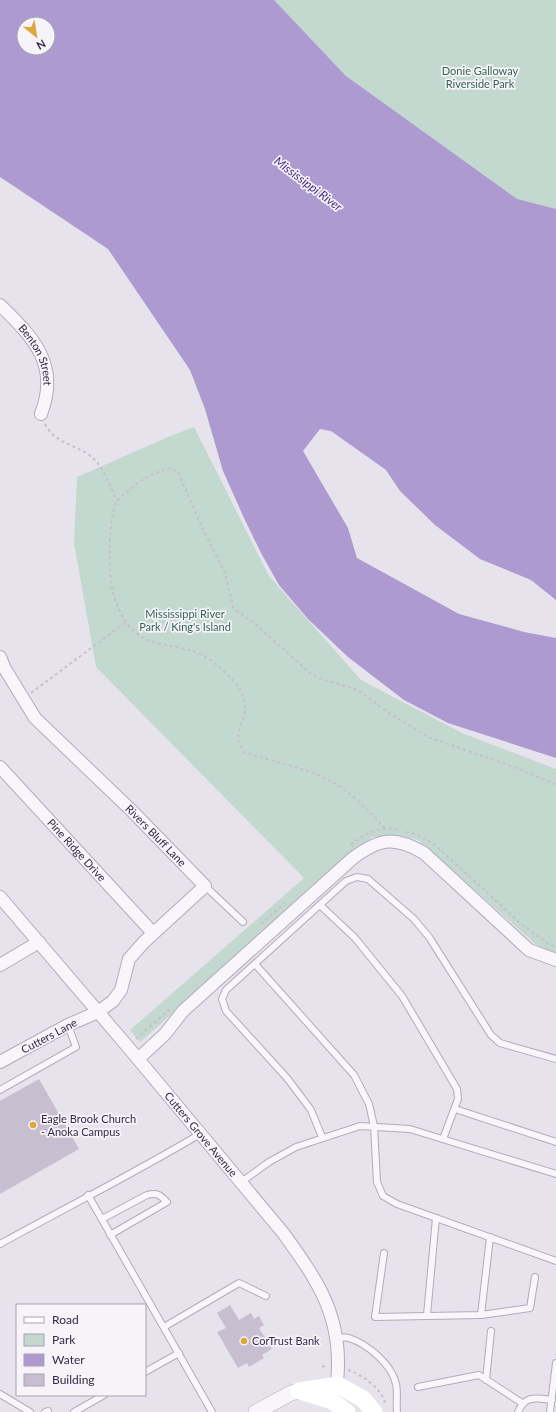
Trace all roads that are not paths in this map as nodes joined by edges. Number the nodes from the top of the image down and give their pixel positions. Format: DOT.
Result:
graph roads {
  1 [pos="0,306"];
  2 [pos="41,414"];
  3 [pos="0,656"];
  4 [pos="0,767"];
  5 [pos="205,886"];
  6 [pos="0,897"];
  7 [pos="320,904"];
  8 [pos="243,922"];
  9 [pos="153,933"];
  10 [pos="39,942"];
  11 [pos="556,960"];
  12 [pos="0,964"];
  13 [pos="256,964"];
  14 [pos="98,1012"];
  15 [pos="68,1025"];
  16 [pos="138,1059"];
  17 [pos="556,1059"];
  18 [pos="0,1062"];
  19 [pos="0,1090"];
  20 [pos="455,1109"];
  21 [pos="374,1126"];
  22 [pos="200,1134"];
  23 [pos="322,1137"];
  24 [pos="443,1139"];
  25 [pos="556,1142"];
  26 [pos="556,1174"];
  27 [pos="240,1183"];
  28 [pos="88,1195"];
  29 [pos="436,1218"];
  30 [pos="102,1219"];
  31 [pos="110,1235"];
  32 [pos="490,1237"];
  33 [pos="0,1244"];
  34 [pos="384,1254"];
  35 [pos="556,1261"];
  36 [pos="535,1277"];
  37 [pos="266,1296"];
  38 [pos="427,1315"];
  39 [pos="481,1315"];
  40 [pos="164,1327"];
  41 [pos="491,1331"];
  42 [pos="337,1338"];
  43 [pos="179,1353"];
  44 [pos="556,1363"];
  45 [pos="146,1371"];
  46 [pos="486,1380"];
  47 [pos="338,1385"];
  48 [pos="418,1387"];
  49 [pos="299,1391"];
  50 [pos="0,1394"];
  51 [pos="102,1396"];
  52 [pos="552,1400"];
  53 [pos="332,1401"];
  54 [pos="522,1403"];
  55 [pos="30,1412"];
  56 [pos="74,1412"];
  57 [pos="212,1412"];
  58 [pos="256,1412"];
  59 [pos="347,1412"];
  60 [pos="374,1412"];
  61 [pos="397,1412"];
  62 [pos="518,1412"];
  63 [pos="550,1412"];
  1 -- 2 [label="street, Benton Street"];
  3 -- 5 [label="street, Rivers Bluff Lane"];
  4 -- 9 [label="street, Pine Ridge Drive"];
  5 -- 8 [label="lane"];
  5 -- 9 [label="street"];
  6 -- 10 [label="street, Cutters Grove Avenue"];
  7 -- 13 [label="lane"];
  7 -- 17 [label="lane"];
  7 -- 20 [label="lane"];
  9 -- 14 [label="street"];
  10 -- 12 [label="street"];
  10 -- 14 [label="street, Cutters Grove Avenue"];
  11 -- 16 [label="street"];
  13 -- 21 [label="lane"];
  13 -- 23 [label="lane"];
  14 -- 15 [label="street, Cutters Lane"];
  14 -- 16 [label="street, Cutters Grove Avenue"];
  15 -- 18 [label="street, Cutters Lane"];
  15 -- 19 [label="lane"];
  16 -- 22 [label="street, Cutters Grove Avenue"];
  20 -- 24 [label="lane"];
  20 -- 25 [label="lane"];
  21 -- 23 [label="lane"];
  21 -- 24 [label="lane"];
  21 -- 29 [label="lane"];
  22 -- 27 [label="street, Cutters Grove Avenue"];
  22 -- 28 [label="lane"];
  23 -- 27 [label="lane"];
  24 -- 26 [label="lane"];
  27 -- 42 [label="street, Cutters Grove Avenue"];
  28 -- 30 [label="lane"];
  28 -- 33 [label="lane"];
  29 -- 32 [label="lane"];
  29 -- 38 [label="lane"];
  30 -- 31 [label="lane"];
  30 -- 31 [label="lane"];
  31 -- 40 [label="lane"];
  32 -- 35 [label="lane"];
  32 -- 39 [label="lane"];
  34 -- 38 [label="lane"];
  36 -- 39 [label="lane"];
  37 -- 40 [label="lane"];
  38 -- 39 [label="lane"];
  40 -- 43 [label="lane"];
  41 -- 46 [label="lane"];
  42 -- 47 [label="street, Cutters Grove Avenue"];
  42 -- 61 [label="lane"];
  43 -- 45 [label="lane"];
  43 -- 57 [label="lane"];
  44 -- 52 [label="lane"];
  46 -- 48 [label="lane"];
  46 -- 54 [label="lane"];
  47 -- 49 [label="main road"];
  47 -- 53 [label="street, Cutters Grove Avenue"];
  47 -- 60 [label="main road"];
  49 -- 53 [label="main road"];
  49 -- 58 [label="street"];
  50 -- 55 [label="lane"];
  51 -- 56 [label="lane"];
  52 -- 54 [label="lane"];
  52 -- 63 [label="lane"];
  53 -- 59 [label="main road"];
  54 -- 62 [label="lane"];
}
